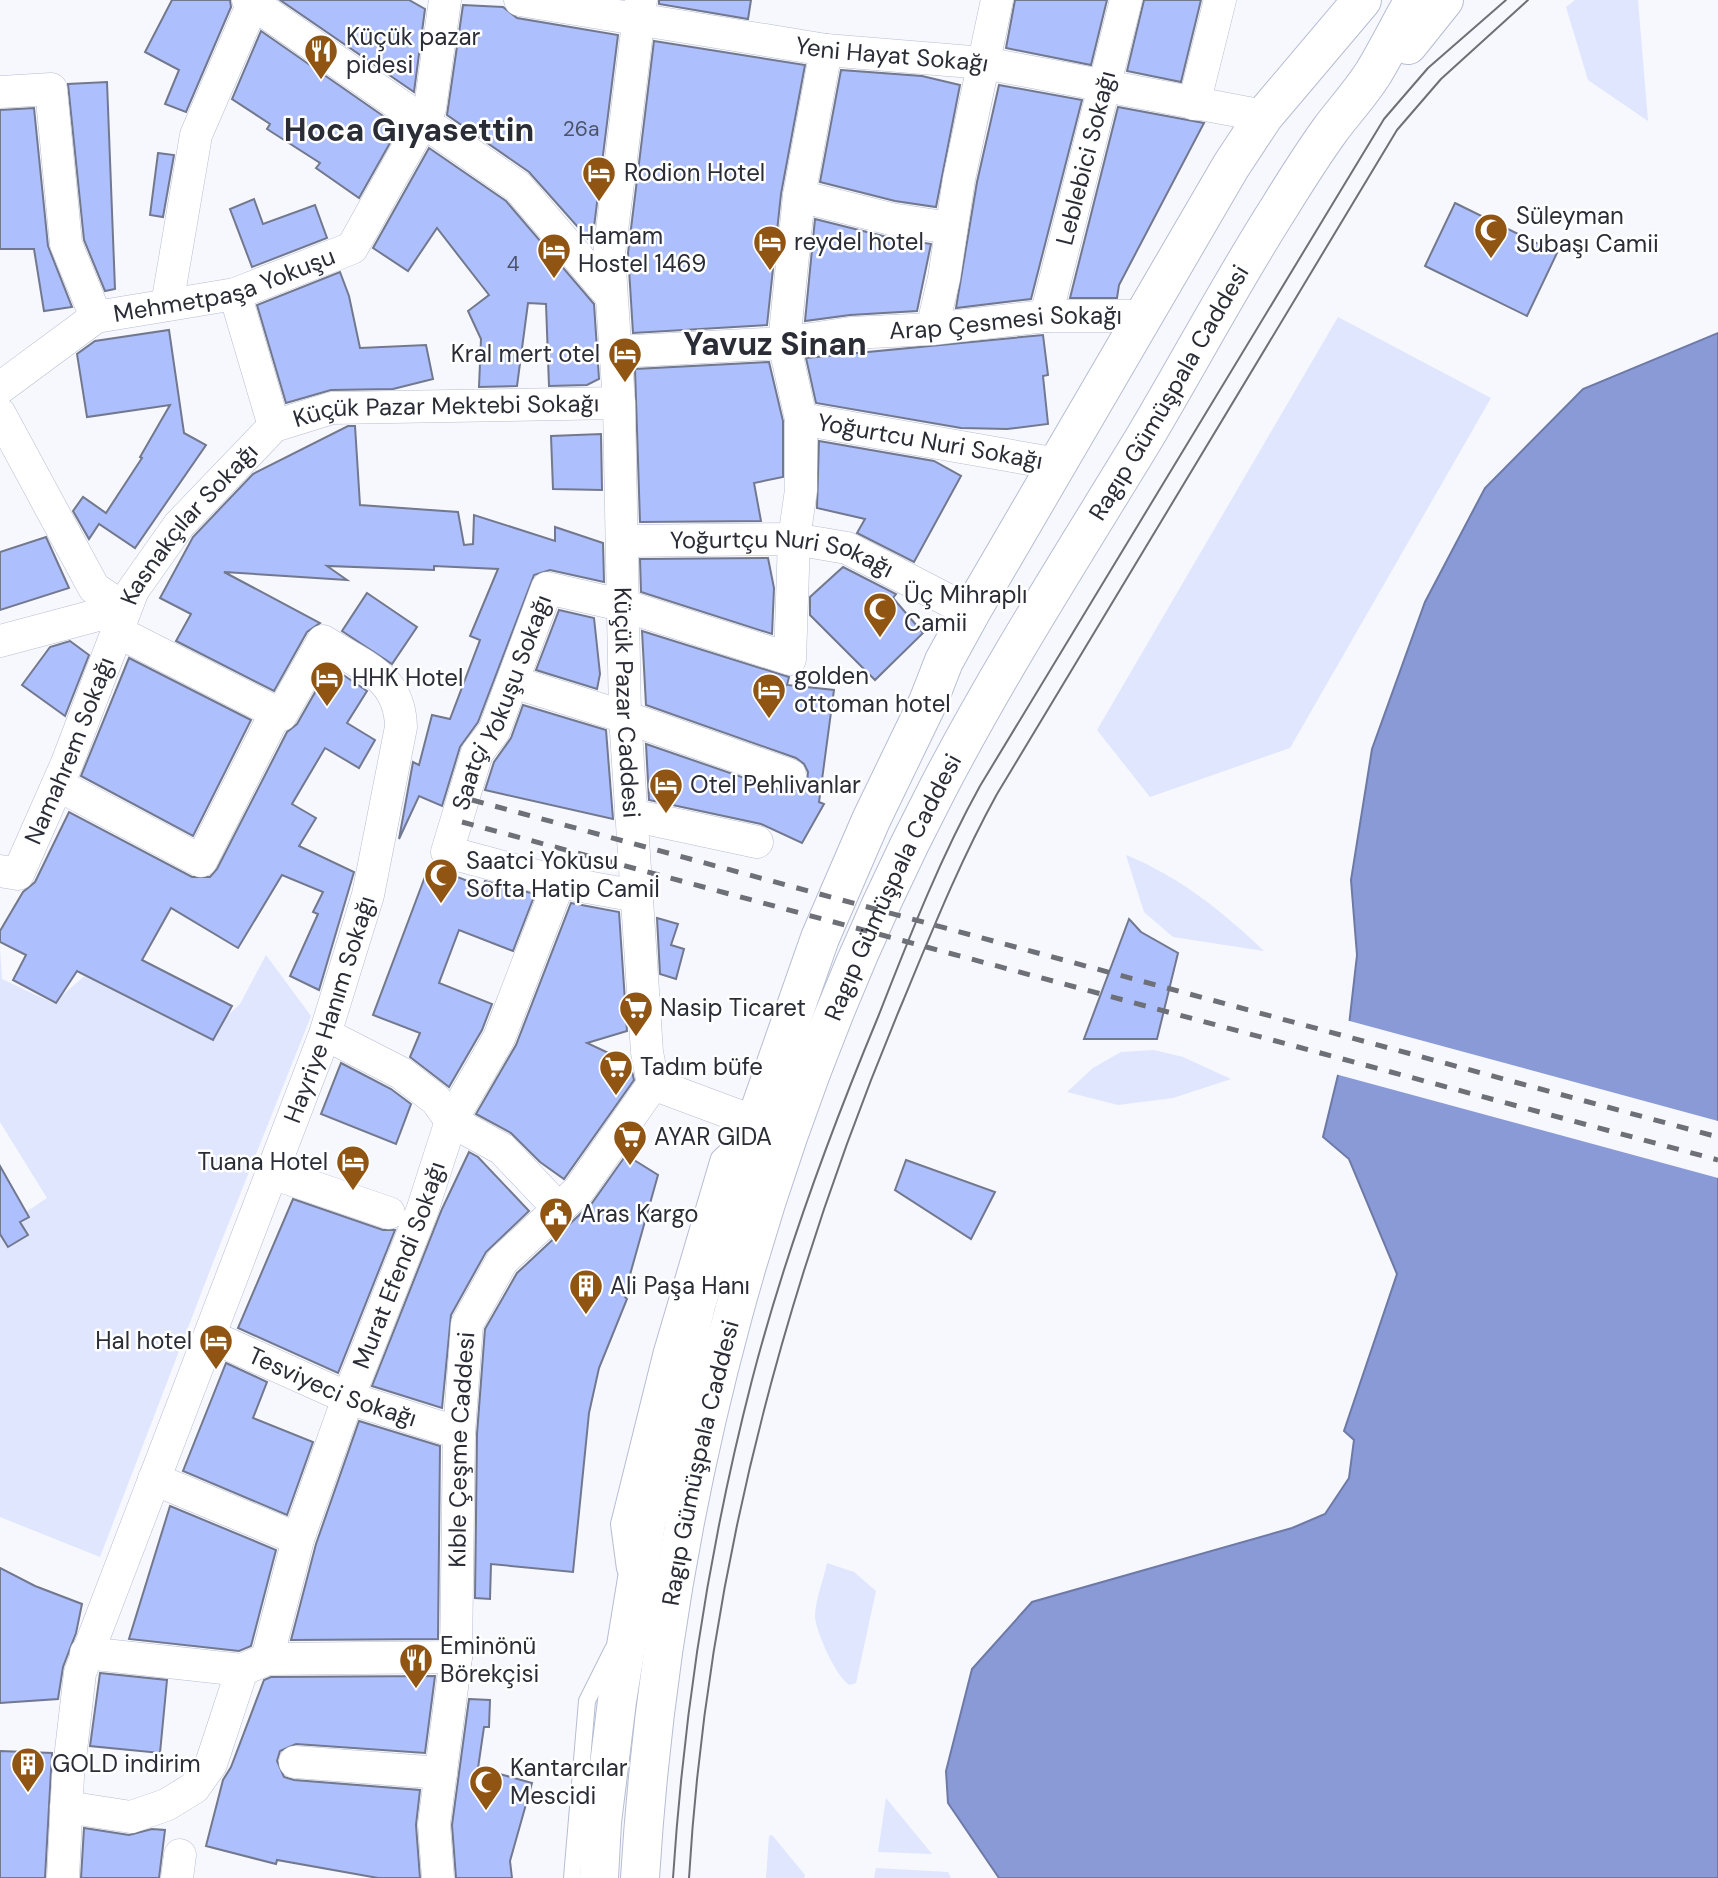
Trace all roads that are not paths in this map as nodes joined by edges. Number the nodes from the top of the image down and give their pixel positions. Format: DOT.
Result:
graph roads {
  1 [pos="445,0"];
  2 [pos="520,0"];
  3 [pos="997,0"];
  4 [pos="1126,0"];
  5 [pos="1220,0"];
  6 [pos="1414,0"];
  7 [pos="1444,0"];
  8 [pos="251,2"];
  9 [pos="1352,8"];
  10 [pos="640,9"];
  11 [pos="825,50"];
  12 [pos="984,63"];
  13 [pos="1372,76"];
  14 [pos="1105,88"];
  15 [pos="0,92"];
  16 [pos="1194,104"];
  17 [pos="426,115"];
  18 [pos="1264,116"];
  19 [pos="799,196"];
  20 [pos="950,228"];
  21 [pos="236,294"];
  22 [pos="611,296"];
  23 [pos="167,305"];
  24 [pos="1046,316"];
  25 [pos="1144,316"];
  26 [pos="96,317"];
  27 [pos="932,329"];
  28 [pos="784,343"];
  29 [pos="615,352"];
  30 [pos="0,388"];
  31 [pos="619,404"];
  32 [pos="0,414"];
  33 [pos="801,419"];
  34 [pos="274,426"];
  35 [pos="1058,464"];
  36 [pos="794,539"];
  37 [pos="623,541"];
  38 [pos="625,606"];
  39 [pos="971,612"];
  40 [pos="120,619"];
  41 [pos="0,641"];
  42 [pos="513,682"];
  43 [pos="276,712"];
  44 [pos="625,717"];
  45 [pos="790,775"];
  46 [pos="58,785"];
  47 [pos="631,815"];
  48 [pos="757,842"];
  49 [pos="0,871"];
  50 [pos="559,882"];
  51 [pos="637,896"];
  52 [pos="325,1034"];
  53 [pos="653,1084"];
  54 [pos="451,1121"];
  55 [pos="755,1122"];
  56 [pos="272,1173"];
  57 [pos="559,1209"];
  58 [pos="389,1213"];
  59 [pos="210,1336"];
  60 [pos="348,1398"];
  61 [pos="459,1433"];
  62 [pos="154,1479"];
  63 [pos="298,1539"];
  64 [pos="632,1616"];
  65 [pos="86,1653"];
  66 [pos="456,1657"];
  67 [pos="254,1664"];
  68 [pos="295,1762"];
  69 [pos="441,1773"];
  70 [pos="66,1807"];
  71 [pos="63,1878"];
  72 [pos="438,1878"];
  73 [pos="572,1878"];
  74 [pos="599,1878"];
  75 [pos="639,1878"];
  1 -- 17 [label="street"];
  2 -- 10 [label="street, Yeni Hayat Sokağı"];
  3 -- 12 [label="street"];
  4 -- 14 [label="street, Leblebici Sokağı"];
  5 -- 16 [label="street"];
  6 -- 13 [label="main road, Ragıp Gümüşpala Caddesi"];
  7 -- 13 [label="main road"];
  8 -- 17 [label="street"];
  8 -- 23 [label="street"];
  9 -- 18 [label="main road, Ragıp Gümüşpala Caddesi"];
  10 -- 11 [label="street, Yeni Hayat Sokağı"];
  10 -- 22 [label="street, Küçük Pazar Caddesi"];
  11 -- 12 [label="street, Yeni Hayat Sokağı"];
  11 -- 19 [label="street"];
  12 -- 14 [label="street, Yeni Hayat Sokağı"];
  12 -- 20 [label="street"];
  13 -- 75 [label="main road, Ragıp Gümüşpala Caddesi"];
  14 -- 16 [label="street, Yeni Hayat Sokağı"];
  14 -- 24 [label="street, Leblebici Sokağı"];
  15 -- 26 [label="street"];
  16 -- 18 [label="street, Yeni Hayat Sokağı"];
  17 -- 21 [label="street, Mehmetpaşa Yokuşu"];
  17 -- 22 [label="street"];
  18 -- 25 [label="main road, Ragıp Gümüşpala Caddesi"];
  19 -- 20 [label="street"];
  19 -- 28 [label="street"];
  20 -- 27 [label="street"];
  21 -- 23 [label="street, Mehmetpaşa Yokuşu"];
  21 -- 34 [label="street"];
  22 -- 29 [label="street, Küçük Pazar Caddesi"];
  23 -- 26 [label="street, Mehmetpaşa Yokuşu"];
  24 -- 25 [label="street, Arap Çesmesi Sokağı"];
  24 -- 27 [label="street, Arap Çesmesi Sokağı"];
  25 -- 35 [label="main road, Ragıp Gümüşpala Caddesi"];
  26 -- 30 [label="street, Mehmetpaşa Yokuşu"];
  27 -- 28 [label="street, Arap Çesmesi Sokağı"];
  28 -- 29 [label="street, Arap Çesmesi Sokağı"];
  28 -- 33 [label="street"];
  29 -- 31 [label="street, Küçük Pazar Caddesi"];
  31 -- 34 [label="street, Küçük Pazar Mektebi Sokağı"];
  31 -- 37 [label="street, Küçük Pazar Caddesi"];
  32 -- 40 [label="street, Kasnakçılar Sokağı"];
  33 -- 35 [label="street, Yoğurtcu Nuri Sokağı"];
  33 -- 36 [label="street"];
  34 -- 40 [label="street, Kasnakçılar Sokağı"];
  35 -- 39 [label="main road, Ragıp Gümüşpala Caddesi"];
  36 -- 37 [label="street, Yoğurtçu Nuri Sokağı"];
  36 -- 38 [label="street"];
  36 -- 39 [label="street, Yoğurtçu Nuri Sokağı"];
  37 -- 38 [label="street, Küçük Pazar Caddesi"];
  38 -- 42 [label="street, Saatçi Yokuşu Sokağı"];
  38 -- 44 [label="street, Küçük Pazar Caddesi"];
  39 -- 55 [label="main road, Ragıp Gümüşpala Caddesi"];
  40 -- 41 [label="street"];
  40 -- 43 [label="street"];
  40 -- 46 [label="street, Namahrem Sokağı"];
  42 -- 44 [label="street"];
  42 -- 50 [label="street, Saatçi Yokuşu Sokağı"];
  43 -- 46 [label="street"];
  43 -- 52 [label="street, Hayriye Hanım Sokağı"];
  44 -- 45 [label="street"];
  44 -- 47 [label="street, Küçük Pazar Caddesi"];
  46 -- 49 [label="street, Namahrem Sokağı"];
  47 -- 48 [label="street"];
  47 -- 51 [label="street, Küçük Pazar Caddesi"];
  50 -- 51 [label="street"];
  50 -- 54 [label="street, Murat Efendi Sokağı"];
  51 -- 53 [label="street, Küçük Pazar Caddesi"];
  52 -- 54 [label="street"];
  52 -- 56 [label="street, Hayriye Hanım Sokağı"];
  53 -- 55 [label="street"];
  53 -- 57 [label="street, Kıble Çeşme Caddesi"];
  54 -- 57 [label="street"];
  54 -- 60 [label="street, Murat Efendi Sokağı"];
  55 -- 64 [label="main road, Ragıp Gümüşpala Caddesi"];
  56 -- 58 [label="street"];
  56 -- 59 [label="street, Hayriye Hanım Sokağı"];
  57 -- 61 [label="street, Kıble Çeşme Caddesi"];
  59 -- 60 [label="street, Tesviyeci Sokağı"];
  59 -- 62 [label="street, Hayriye Hanım Sokağı"];
  60 -- 61 [label="street, Tesviyeci Sokağı"];
  60 -- 63 [label="street, Murat Efendi Sokağı"];
  61 -- 66 [label="street, Kıble Çeşme Caddesi"];
  62 -- 63 [label="street"];
  62 -- 65 [label="street, Hayriye Hanım Sokağı"];
  63 -- 67 [label="street, Murat Efendi Sokağı"];
  64 -- 73 [label="lane"];
  64 -- 74 [label="main road, Ragıp Gümüşpala Caddesi"];
  65 -- 67 [label="street"];
  65 -- 70 [label="street, Hayriye Hanım Sokağı"];
  66 -- 67 [label="street"];
  66 -- 69 [label="street, Kıble Çeşme Caddesi"];
  67 -- 70 [label="street, Murat Efendi Sokağı"];
  68 -- 69 [label="street"];
  69 -- 72 [label="street, Kıble Çeşme Caddesi"];
  70 -- 71 [label="street, Hayriye Hanım Sokağı"];
}
